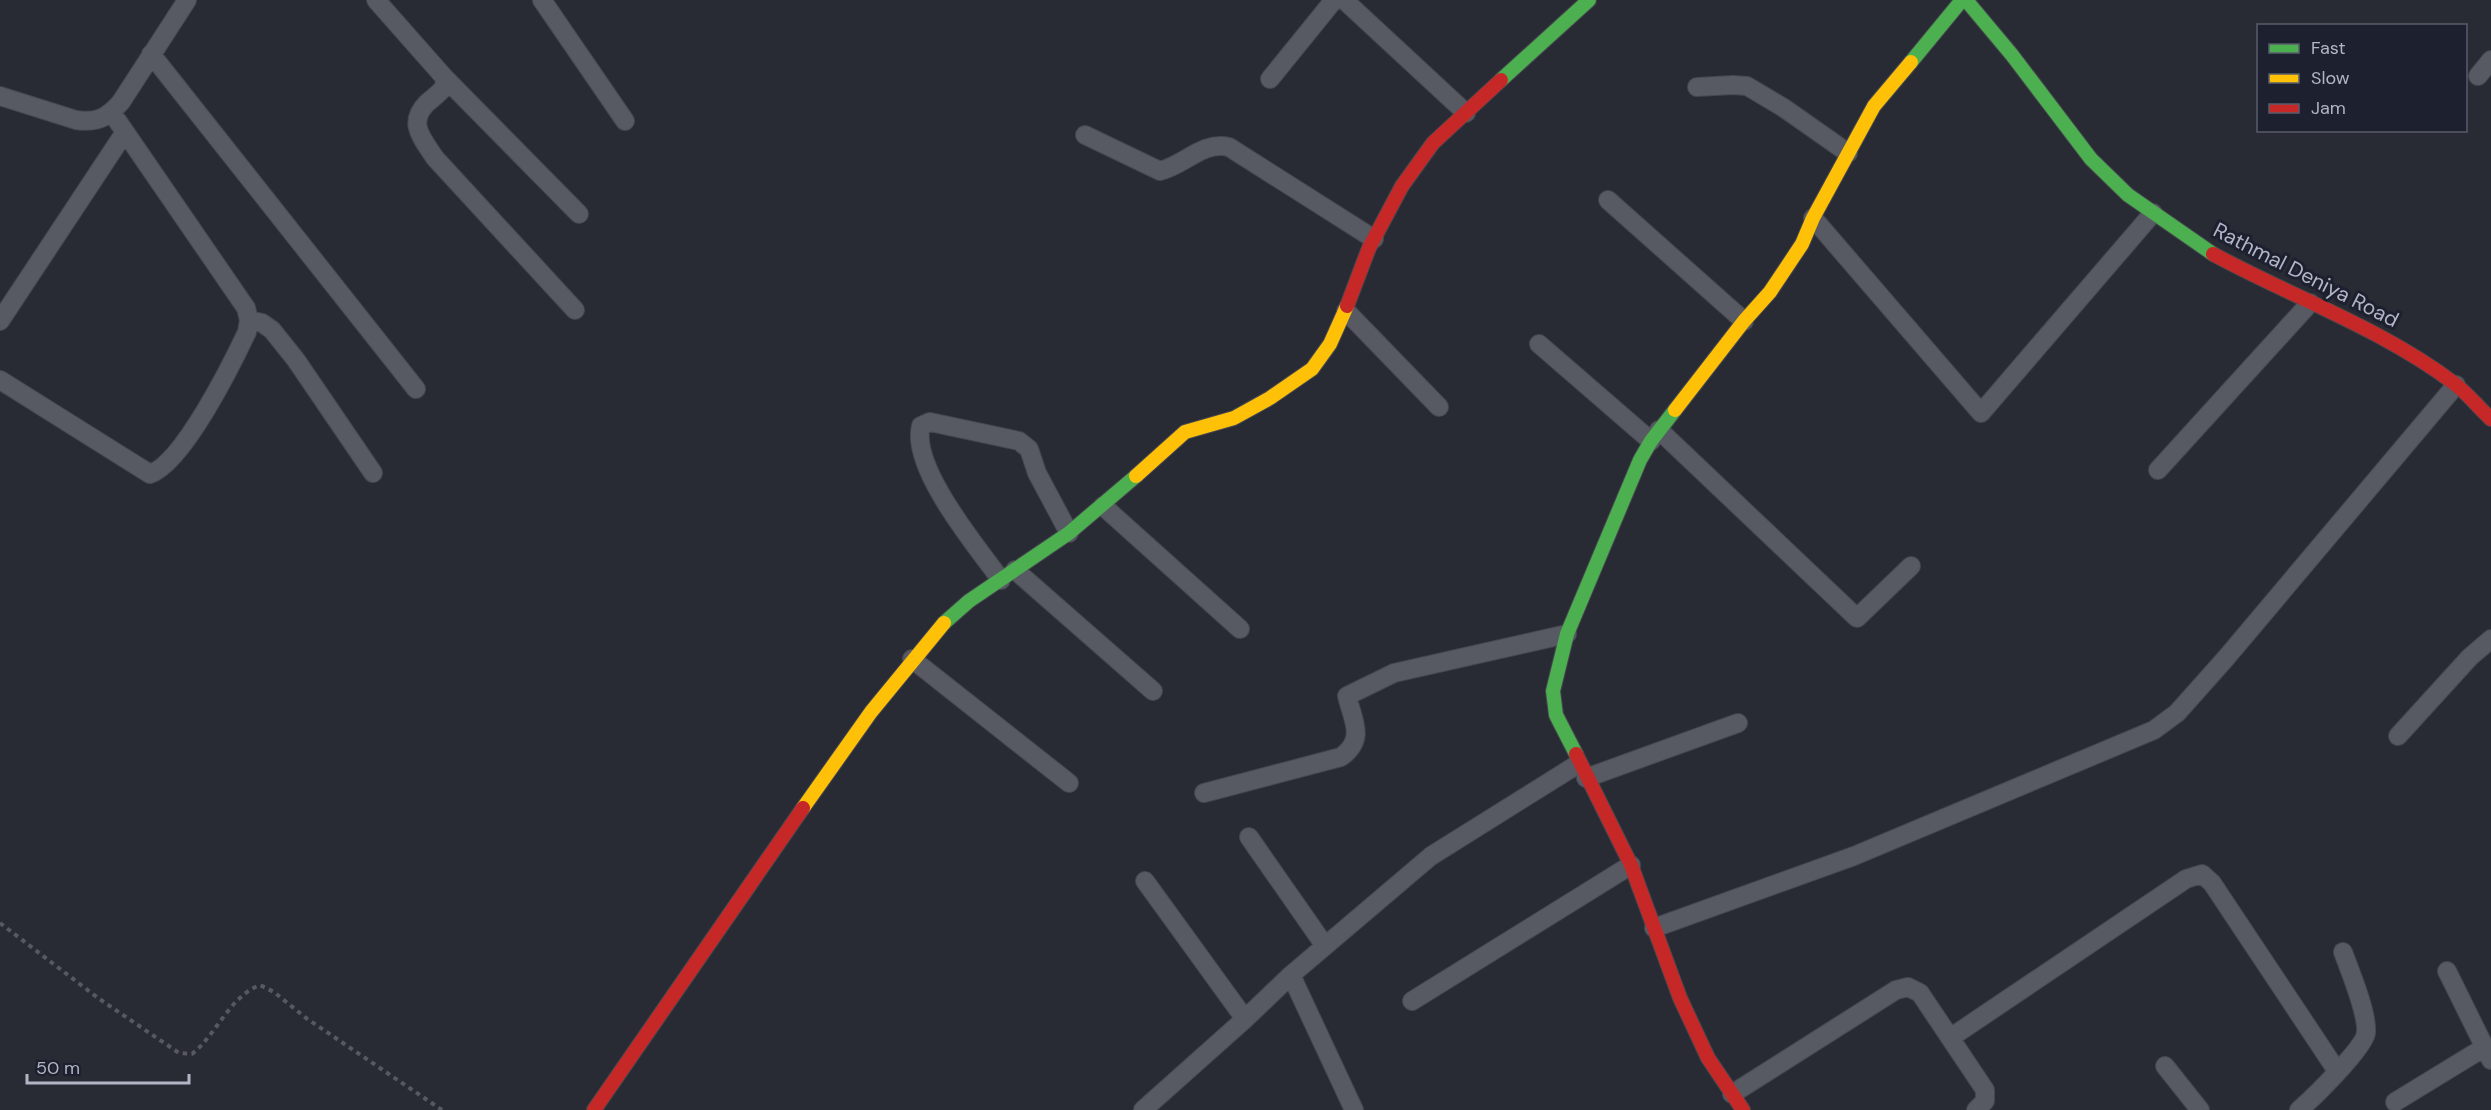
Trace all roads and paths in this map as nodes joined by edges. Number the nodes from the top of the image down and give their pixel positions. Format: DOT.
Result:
graph roads {
  1 [pos="187,0"];
  2 [pos="376,0"];
  3 [pos="542,0"];
  4 [pos="1334,0"];
  5 [pos="1344,0"];
  6 [pos="1589,0"];
  7 [pos="1964,0"];
  8 [pos="151,54"];
  9 [pos="2491,60"];
  10 [pos="444,76"];
  11 [pos="2478,76"];
  12 [pos="1270,79"];
  13 [pos="1696,87"];
  14 [pos="0,96"];
  15 [pos="112,113"];
  16 [pos="1466,113"];
  17 [pos="625,121"];
  18 [pos="125,132"];
  19 [pos="1085,135"];
  20 [pos="1848,153"];
  21 [pos="1608,200"];
  22 [pos="2153,213"];
  23 [pos="579,214"];
  24 [pos="1813,218"];
  25 [pos="1374,239"];
  26 [pos="2310,303"];
  27 [pos="575,310"];
  28 [pos="1346,311"];
  29 [pos="249,320"];
  30 [pos="0,321"];
  31 [pos="1744,321"];
  32 [pos="1539,344"];
  33 [pos="0,380"];
  34 [pos="2456,385"];
  35 [pos="416,389"];
  36 [pos="1439,407"];
  37 [pos="2491,419"];
  38 [pos="1655,436"];
  39 [pos="2158,470"];
  40 [pos="373,473"];
  41 [pos="1103,506"];
  42 [pos="1069,532"];
  43 [pos="1911,566"];
  44 [pos="1008,575"];
  45 [pos="1240,629"];
  46 [pos="1567,634"];
  47 [pos="2491,639"];
  48 [pos="912,659"];
  49 [pos="1153,691"];
  50 [pos="1738,723"];
  51 [pos="2398,736"];
  52 [pos="1582,771"];
  53 [pos="1069,783"];
  54 [pos="1204,793"];
  55 [pos="1249,837"];
  56 [pos="1631,865"];
  57 [pos="1145,881"];
  58 [pos="0,923"];
  59 [pos="1654,928"];
  60 [pos="1325,946"];
  61 [pos="2343,951"];
  62 [pos="2447,971"];
  63 [pos="1291,975"];
  64 [pos="1412,1001"];
  65 [pos="1245,1019"];
  66 [pos="1950,1038"];
  67 [pos="2488,1053"];
  68 [pos="2165,1066"];
  69 [pos="2337,1071"];
  70 [pos="1732,1094"];
  71 [pos="2395,1102"];
  72 [pos="442,1110"];
  73 [pos="594,1110"];
  74 [pos="1143,1110"];
  75 [pos="1354,1110"];
  76 [pos="1743,1110"];
  77 [pos="1976,1110"];
  78 [pos="2200,1110"];
  79 [pos="2299,1110"];
  1 -- 8 [label="street"];
  2 -- 10 [label="street"];
  3 -- 17 [label="street"];
  4 -- 12 [label="street"];
  5 -- 16 [label="street"];
  6 -- 16 [label="street"];
  7 -- 20 [label="street"];
  7 -- 22 [label="street, Rathmal Deniya Road"];
  8 -- 15 [label="street"];
  8 -- 35 [label="street"];
  9 -- 11 [label="street"];
  10 -- 23 [label="street"];
  10 -- 27 [label="street"];
  13 -- 20 [label="street"];
  14 -- 15 [label="street"];
  15 -- 18 [label="street"];
  16 -- 25 [label="street"];
  18 -- 29 [label="street"];
  18 -- 30 [label="street"];
  19 -- 25 [label="street"];
  20 -- 24 [label="street"];
  21 -- 31 [label="street"];
  22 -- 24 [label="street"];
  22 -- 26 [label="street, Rathmal Deniya Road"];
  24 -- 31 [label="street"];
  25 -- 28 [label="street"];
  26 -- 34 [label="street, Rathmal Deniya Road"];
  26 -- 39 [label="street"];
  28 -- 36 [label="street"];
  28 -- 41 [label="street"];
  29 -- 33 [label="street"];
  29 -- 40 [label="street"];
  31 -- 38 [label="street"];
  32 -- 38 [label="street"];
  34 -- 37 [label="street, Rathmal Deniya Road"];
  34 -- 59 [label="street"];
  38 -- 43 [label="street"];
  38 -- 46 [label="street"];
  41 -- 42 [label="street"];
  41 -- 45 [label="street"];
  42 -- 44 [label="street"];
  42 -- 44 [label="street"];
  44 -- 48 [label="street"];
  44 -- 49 [label="street"];
  46 -- 52 [label="street"];
  46 -- 54 [label="street"];
  47 -- 51 [label="street"];
  48 -- 53 [label="street"];
  48 -- 73 [label="street"];
  50 -- 52 [label="street"];
  52 -- 56 [label="street"];
  52 -- 60 [label="street"];
  55 -- 60 [label="street"];
  56 -- 59 [label="street"];
  56 -- 64 [label="street"];
  57 -- 65 [label="street"];
  58 -- 72 [label="path"];
  59 -- 70 [label="street"];
  60 -- 63 [label="street"];
  61 -- 69 [label="street"];
  62 -- 67 [label="street"];
  63 -- 65 [label="street"];
  63 -- 75 [label="street"];
  65 -- 74 [label="street"];
  66 -- 69 [label="street"];
  66 -- 70 [label="street"];
  66 -- 77 [label="street"];
  67 -- 71 [label="street"];
  68 -- 78 [label="street"];
  69 -- 79 [label="street"];
  70 -- 76 [label="street"];
}
